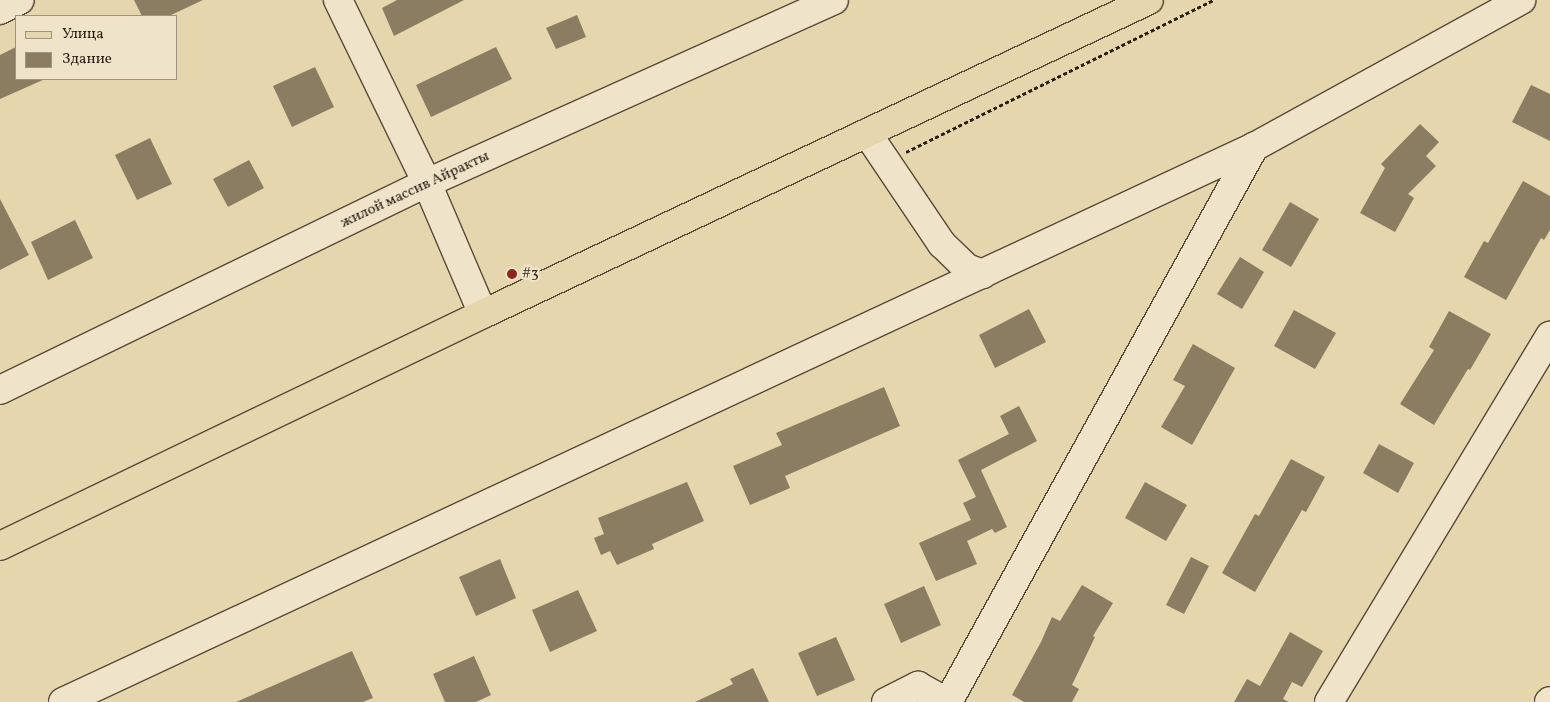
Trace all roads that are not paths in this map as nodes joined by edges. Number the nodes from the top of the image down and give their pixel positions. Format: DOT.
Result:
graph roads {
  1 [pos="20,0"];
  2 [pos="338,0"];
  3 [pos="834,0"];
  4 [pos="1149,0"];
  5 [pos="1521,0"];
  6 [pos="0,10"];
  7 [pos="867,133"];
  8 [pos="1254,147"];
  9 [pos="427,183"];
  10 [pos="982,274"];
  11 [pos="483,314"];
  12 [pos="1550,335"];
  13 [pos="0,390"];
  14 [pos="0,546"];
  15 [pos="63,702"];
  16 [pos="886,702"];
  17 [pos="947,702"];
  18 [pos="1329,702"];
  1 -- 6 [label="street"];
  2 -- 9 [label="street"];
  3 -- 9 [label="street, жилой массив Айракты"];
  4 -- 7 [label="main road"];
  5 -- 8 [label="street"];
  7 -- 10 [label="street"];
  7 -- 11 [label="main road"];
  8 -- 10 [label="street"];
  8 -- 17 [label="street"];
  9 -- 11 [label="street"];
  9 -- 13 [label="street, жилой массив Айракты"];
  10 -- 15 [label="street"];
  11 -- 14 [label="main road"];
  12 -- 18 [label="street"];
  16 -- 17 [label="street"];
}
